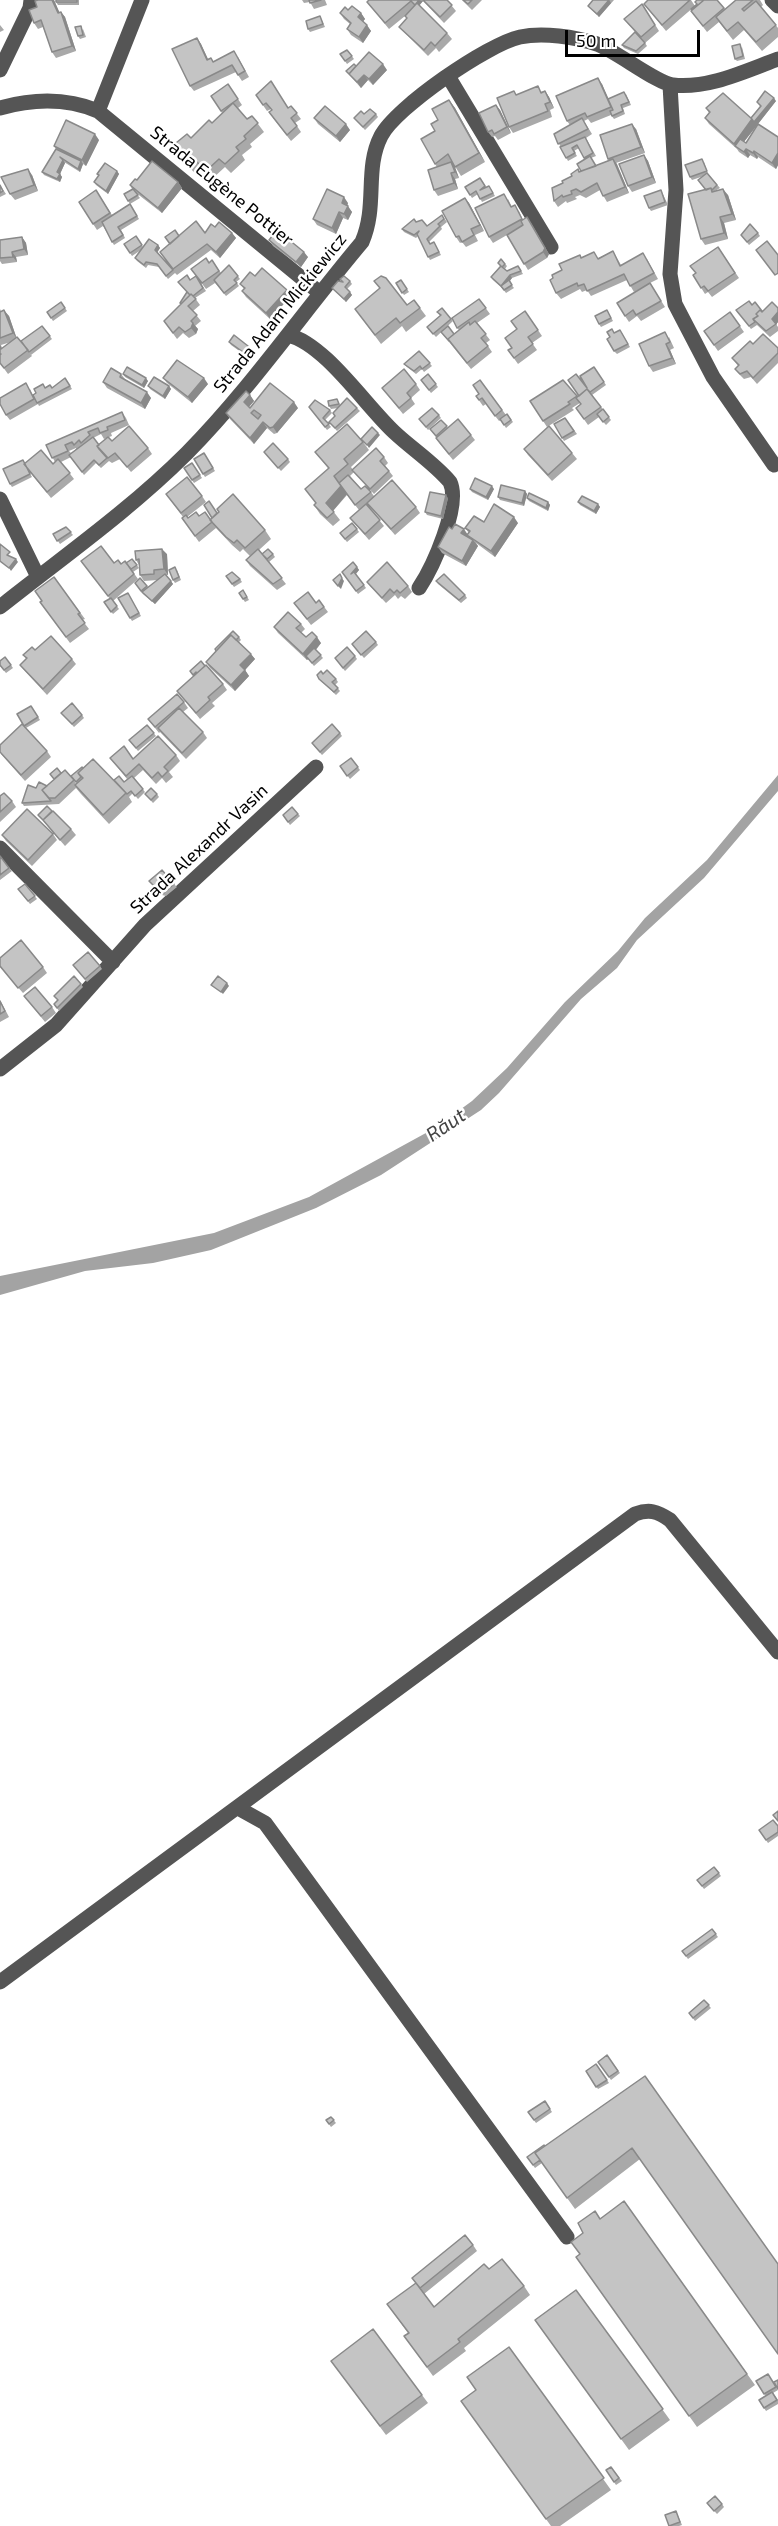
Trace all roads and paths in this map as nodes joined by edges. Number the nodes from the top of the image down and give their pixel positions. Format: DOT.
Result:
graph roads {
  1 [pos="31,0"];
  2 [pos="142,0"];
  3 [pos="772,0"];
  4 [pos="778,6"];
  5 [pos="778,59"];
  6 [pos="0,70"];
  7 [pos="448,76"];
  8 [pos="670,85"];
  9 [pos="0,108"];
  10 [pos="98,111"];
  11 [pos="551,247"];
  12 [pos="320,293"];
  13 [pos="288,335"];
  14 [pos="774,465"];
  15 [pos="0,499"];
  16 [pos="38,577"];
  17 [pos="419,588"];
  18 [pos="0,607"];
  19 [pos="316,767"];
  20 [pos="0,848"];
  21 [pos="113,962"];
  22 [pos="0,1069"];
  23 [pos="778,1652"];
  24 [pos="238,1808"];
  25 [pos="0,1982"];
  26 [pos="567,2237"];
  1 -- 6 [label="street"];
  2 -- 10 [label="street"];
  3 -- 4 [label="street"];
  5 -- 8 [label="street"];
  7 -- 8 [label="street, Strada Adam Mickiewicz"];
  7 -- 11 [label="street"];
  7 -- 12 [label="street, Strada Adam Mickiewicz"];
  8 -- 14 [label="street"];
  9 -- 10 [label="street, Strada Eugène Pottier"];
  10 -- 12 [label="street, Strada Eugène Pottier"];
  12 -- 13 [label="street, Strada Adam Mickiewicz"];
  13 -- 16 [label="street, Strada Adam Mickiewicz"];
  13 -- 17 [label="street"];
  15 -- 16 [label="street"];
  16 -- 18 [label="street, Strada Adam Mickiewicz"];
  19 -- 21 [label="street, Strada Alexandr Vasin"];
  20 -- 21 [label="street"];
  21 -- 22 [label="street, Strada Alexandr Vasin"];
  23 -- 24 [label="street"];
  24 -- 25 [label="street"];
  24 -- 26 [label="street"];
}
